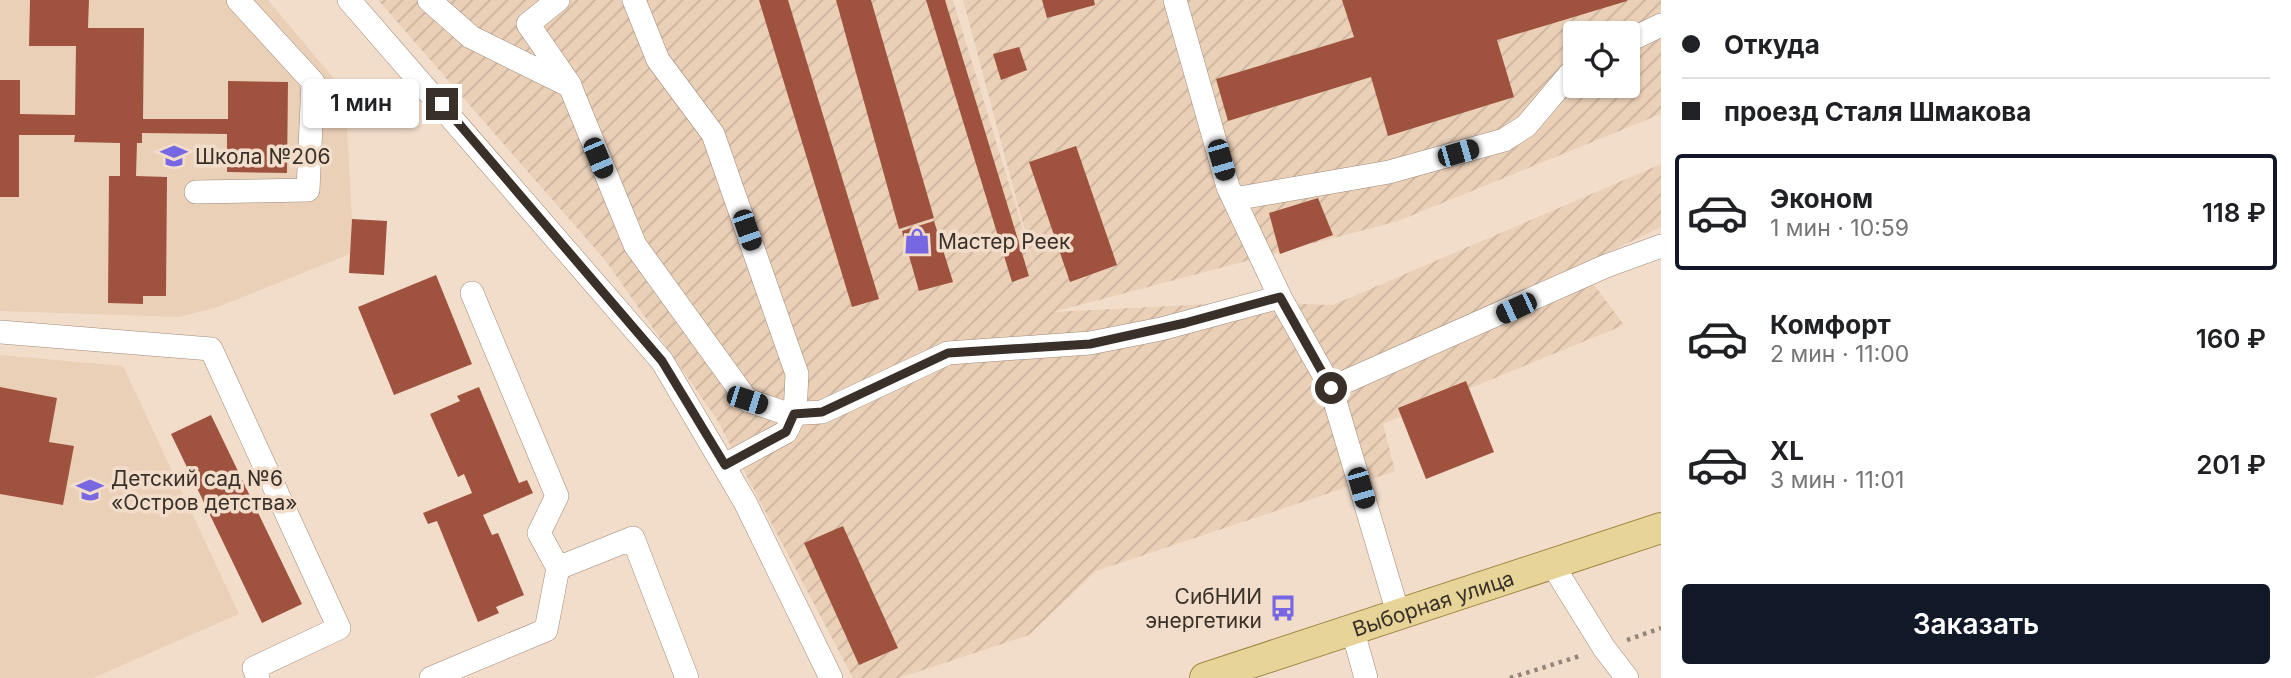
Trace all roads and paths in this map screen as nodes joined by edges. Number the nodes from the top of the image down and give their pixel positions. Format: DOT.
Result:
graph roads {
  1 [pos="238,0"];
  2 [pos="349,0"];
  3 [pos="429,0"];
  4 [pos="558,0"];
  5 [pos="634,0"];
  6 [pos="1175,0"];
  7 [pos="1661,25"];
  8 [pos="1640,35"];
  9 [pos="1563,82"];
  10 [pos="570,86"];
  11 [pos="197,192"];
  12 [pos="1234,199"];
  13 [pos="1661,246"];
  14 [pos="471,293"];
  15 [pos="1280,297"];
  16 [pos="0,332"];
  17 [pos="1331,388"];
  18 [pos="794,414"];
  19 [pos="725,465"];
  20 [pos="1661,528"];
  21 [pos="1552,564"];
  22 [pos="558,568"];
  23 [pos="1398,613"];
  24 [pos="1352,628"];
  25 [pos="258,678"];
  26 [pos="431,678"];
  27 [pos="687,678"];
  28 [pos="831,678"];
  29 [pos="1205,678"];
  30 [pos="1366,678"];
  31 [pos="1627,678"];
  1 -- 11 [label="street"];
  2 -- 19 [label="street"];
  3 -- 10 [label="street"];
  4 -- 10 [label="street"];
  5 -- 18 [label="street"];
  6 -- 12 [label="street"];
  7 -- 8 [label="street"];
  9 -- 12 [label="street"];
  10 -- 18 [label="street"];
  12 -- 15 [label="street"];
  13 -- 17 [label="street"];
  14 -- 22 [label="street"];
  15 -- 17 [label="street"];
  15 -- 18 [label="street"];
  16 -- 25 [label="street"];
  17 -- 23 [label="street"];
  18 -- 19 [label="street"];
  19 -- 28 [label="street"];
  20 -- 21 [label="main road, Выборная улица"];
  21 -- 23 [label="main road, Выборная улица"];
  21 -- 31 [label="street"];
  22 -- 26 [label="street"];
  22 -- 27 [label="street"];
  23 -- 24 [label="main road, Выборная улица"];
  24 -- 29 [label="main road, Выборная улица"];
  24 -- 30 [label="street"];
}
